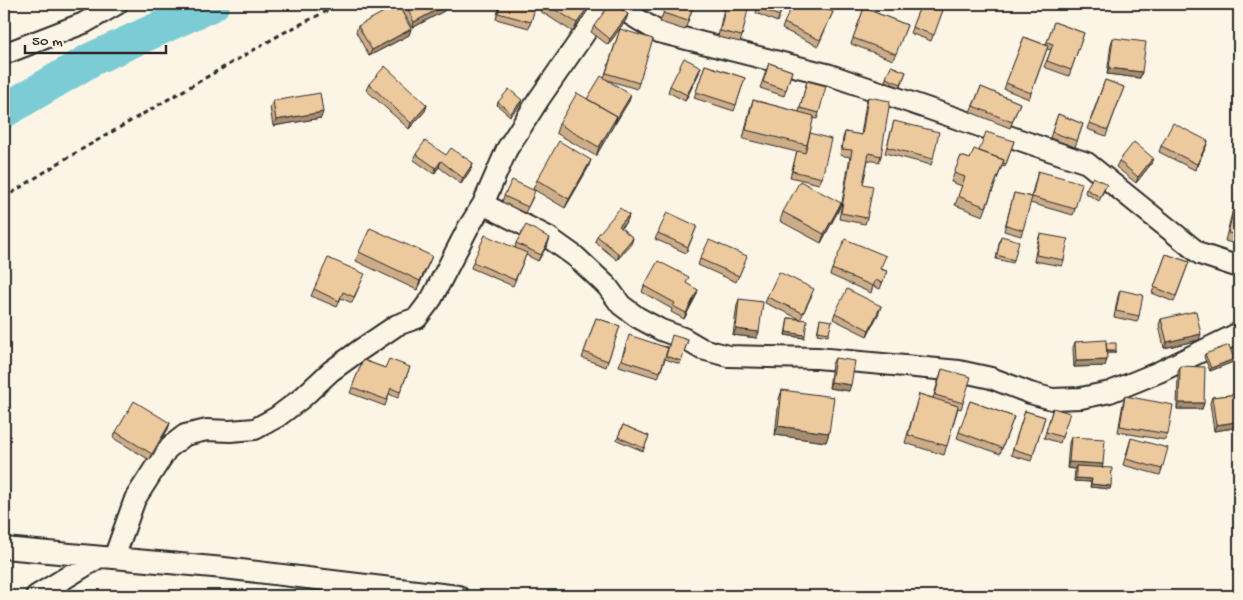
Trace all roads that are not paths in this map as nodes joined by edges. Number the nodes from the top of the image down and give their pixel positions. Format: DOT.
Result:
graph roads {
  1 [pos="117,4"];
  2 [pos="605,4"];
  3 [pos="613,4"];
  4 [pos="4,54"];
  5 [pos="483,204"];
  6 [pos="1239,268"];
  7 [pos="1239,334"];
  8 [pos="4,548"];
  9 [pos="106,558"];
  10 [pos="36,596"];
  11 [pos="458,596"];
  1 -- 4 [label="street"];
  2 -- 5 [label="street"];
  3 -- 6 [label="street"];
  5 -- 7 [label="street"];
  5 -- 9 [label="street"];
  8 -- 9 [label="street"];
  9 -- 10 [label="street"];
  9 -- 11 [label="street"];
}
